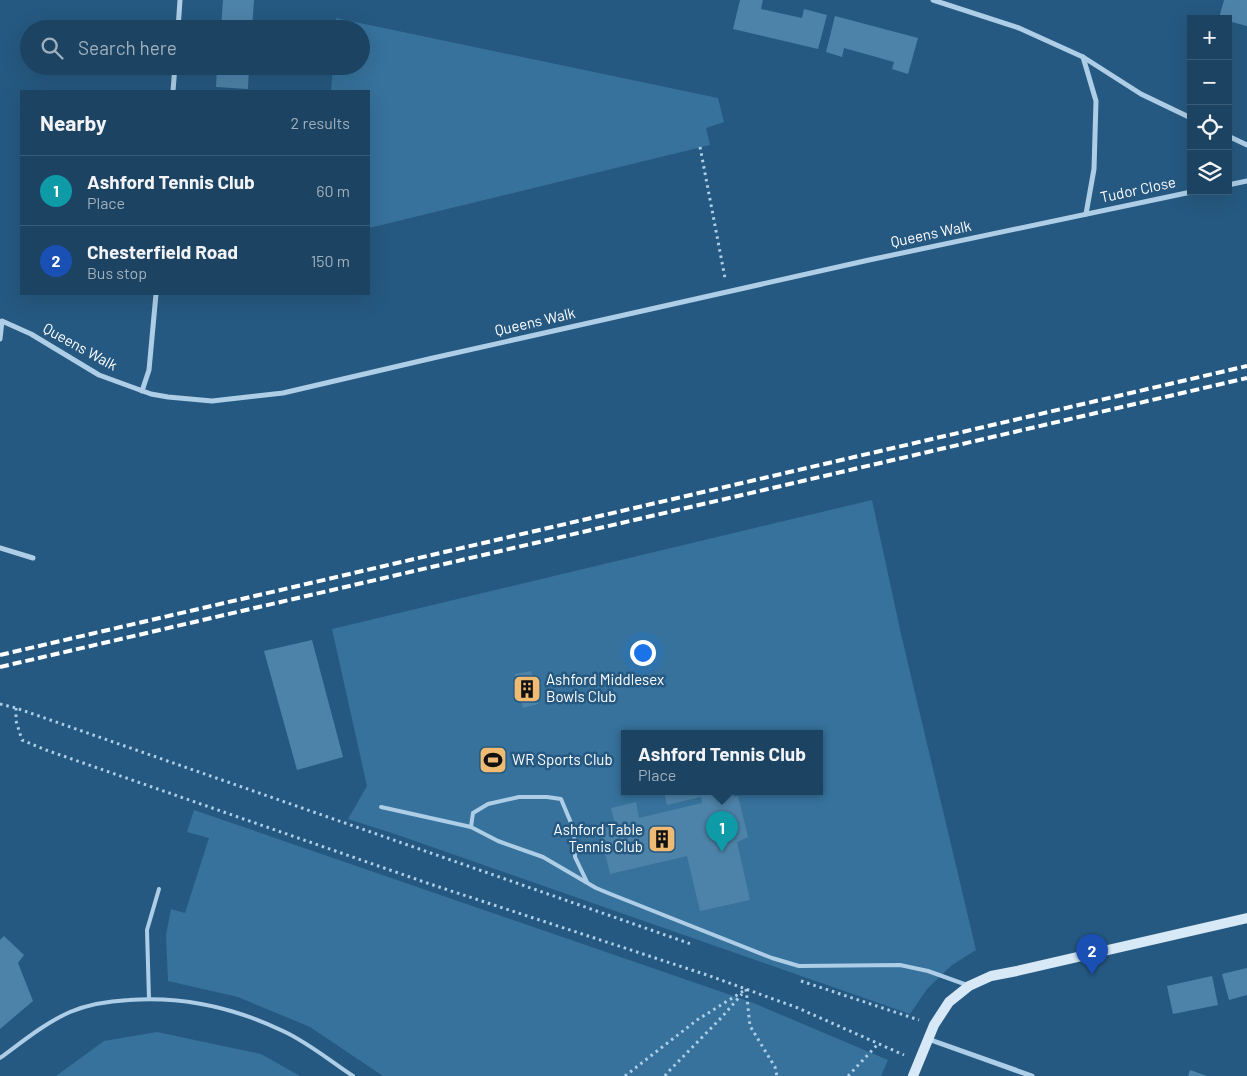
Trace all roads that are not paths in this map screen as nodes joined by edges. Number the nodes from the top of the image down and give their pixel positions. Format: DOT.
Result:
graph roads {
  1 [pos="180,0"];
  2 [pos="933,0"];
  3 [pos="179,20"];
  4 [pos="1083,57"];
  5 [pos="174,75"];
  6 [pos="173,90"];
  7 [pos="1187,116"];
  8 [pos="1232,138"];
  9 [pos="1247,145"];
  10 [pos="1247,181"];
  11 [pos="1232,184"];
  12 [pos="1187,193"];
  13 [pos="1086,214"];
  14 [pos="156,295"];
  15 [pos="0,339"];
  16 [pos="142,390"];
  17 [pos="0,548"];
  18 [pos="33,558"];
  19 [pos="381,807"];
  20 [pos="471,827"];
  21 [pos="586,882"];
  22 [pos="159,889"];
  23 [pos="1247,918"];
  24 [pos="969,986"];
  25 [pos="149,999"];
  26 [pos="928,1039"];
  27 [pos="0,1058"];
  28 [pos="353,1076"];
  29 [pos="913,1076"];
  30 [pos="1032,1076"];
  1 -- 3 [label="street"];
  2 -- 4 [label="street"];
  4 -- 7 [label="street"];
  4 -- 13 [label="street"];
  5 -- 6 [label="street"];
  8 -- 9 [label="street"];
  10 -- 11 [label="street"];
  12 -- 13 [label="street, Tudor Close"];
  13 -- 16 [label="street, Queens Walk"];
  14 -- 16 [label="street"];
  15 -- 16 [label="street, Queens Walk"];
  17 -- 18 [label="street"];
  19 -- 20 [label="lane"];
  20 -- 21 [label="lane"];
  20 -- 21 [label="lane"];
  21 -- 24 [label="lane"];
  22 -- 25 [label="lane"];
  23 -- 24 [label="street"];
  24 -- 26 [label="street"];
  25 -- 27 [label="lane"];
  25 -- 28 [label="lane"];
  26 -- 29 [label="street"];
  26 -- 30 [label="street"];
}
